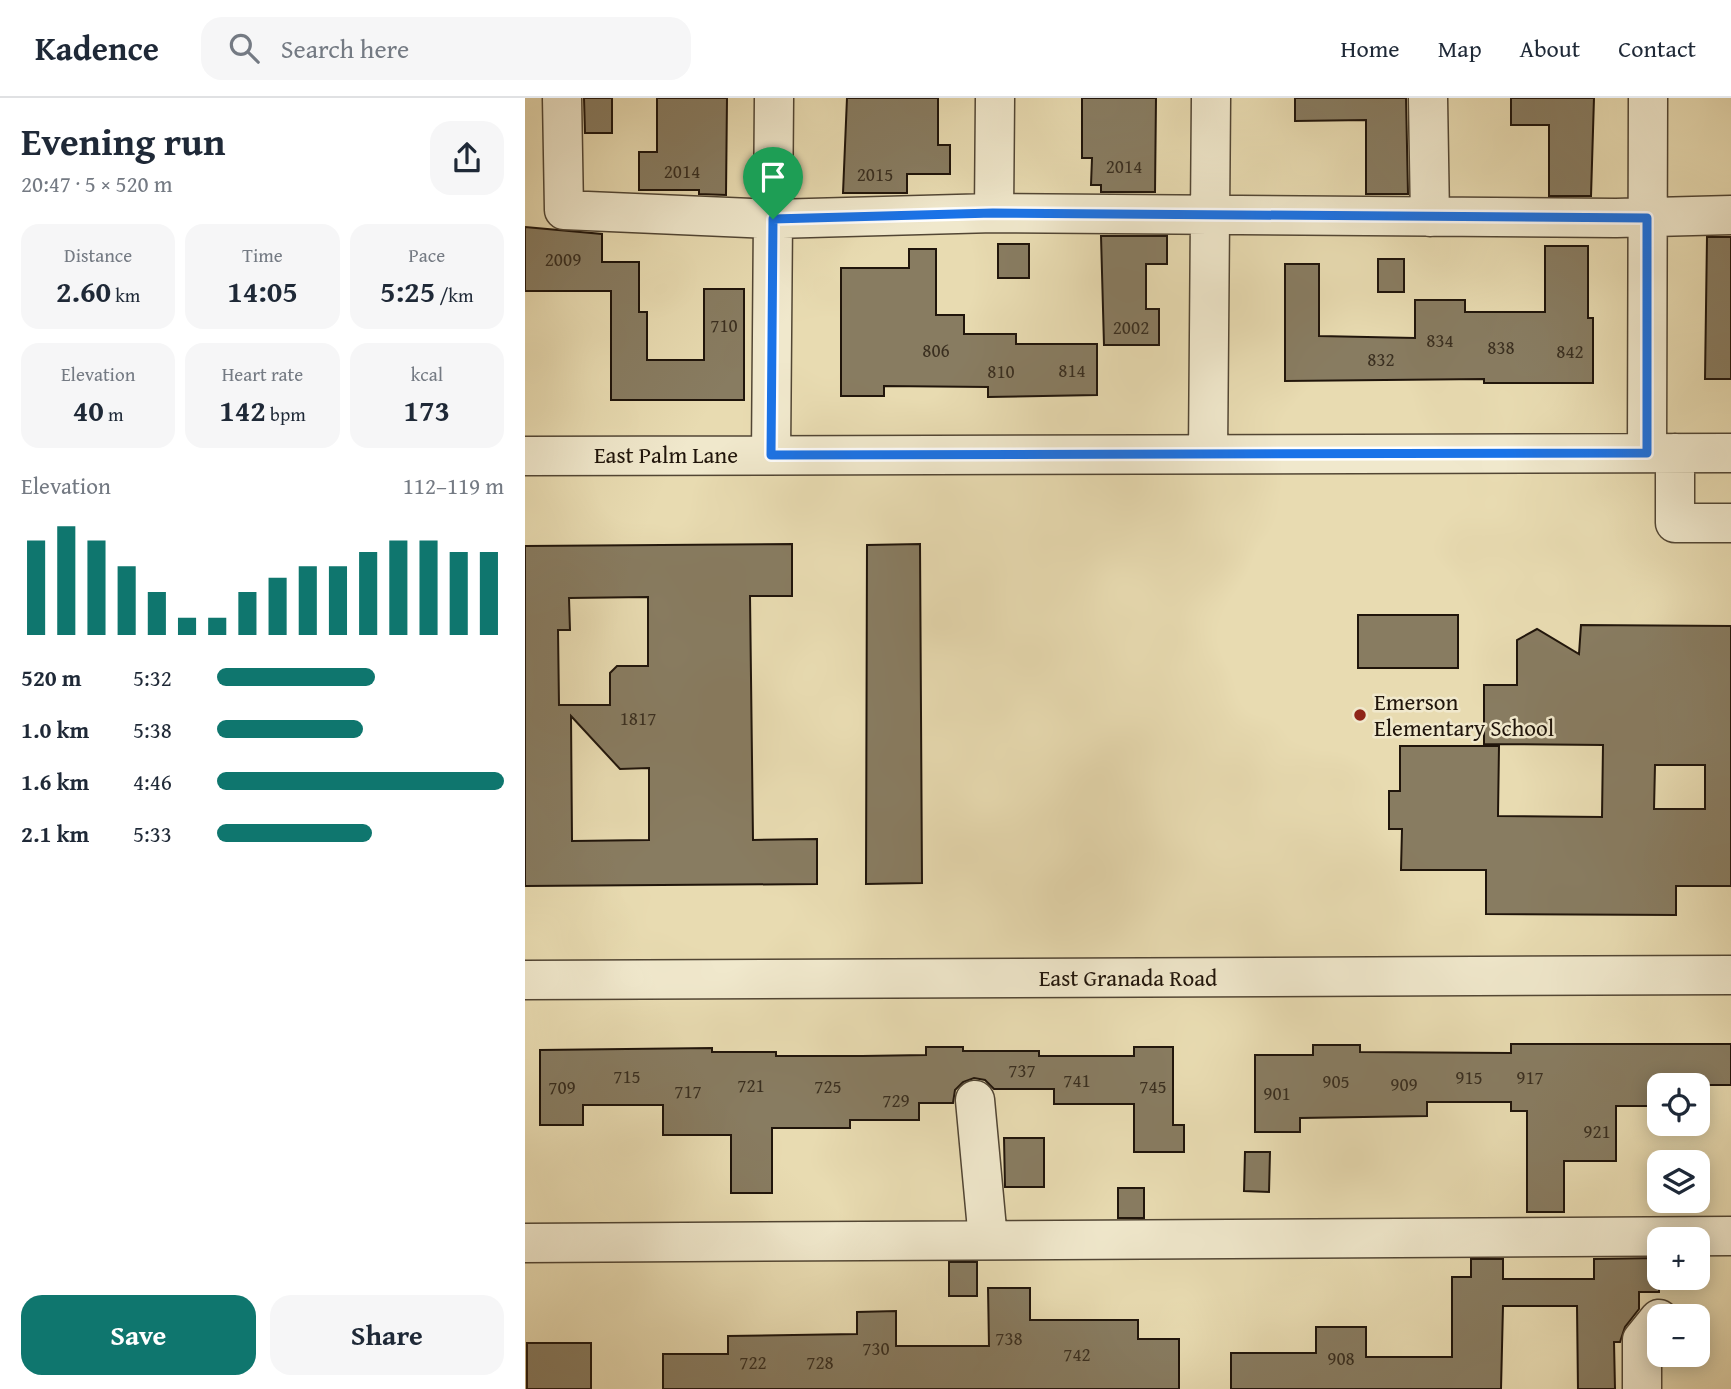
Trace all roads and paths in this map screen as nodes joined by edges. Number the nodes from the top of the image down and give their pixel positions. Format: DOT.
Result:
graph roads {
  1 [pos="562,98"];
  2 [pos="774,98"];
  3 [pos="995,98"];
  4 [pos="1211,98"];
  5 [pos="1428,98"];
  6 [pos="1648,98"];
  7 [pos="993,213"];
  8 [pos="1731,215"];
  9 [pos="1210,217"];
  10 [pos="1430,217"];
  11 [pos="1647,218"];
  12 [pos="773,219"];
  13 [pos="1661,453"];
  14 [pos="1731,453"];
  15 [pos="1208,454"];
  16 [pos="771,455"];
  17 [pos="525,456"];
  18 [pos="1731,523"];
  19 [pos="1731,975"];
  20 [pos="525,981"];
  21 [pos="975,1100"];
  22 [pos="1731,1236"];
  23 [pos="988,1240"];
  24 [pos="525,1242"];
  25 [pos="1647,1334"];
  26 [pos="1642,1389"];
  1 -- 12 [label="street"];
  2 -- 12 [label="street"];
  3 -- 7 [label="street"];
  4 -- 9 [label="street"];
  5 -- 10 [label="street"];
  6 -- 11 [label="street"];
  7 -- 9 [label="street"];
  7 -- 12 [label="street"];
  8 -- 11 [label="street"];
  9 -- 10 [label="street"];
  9 -- 15 [label="street"];
  10 -- 11 [label="street"];
  11 -- 13 [label="street"];
  12 -- 16 [label="street"];
  13 -- 14 [label="street, East Palm Lane"];
  13 -- 15 [label="street, East Palm Lane"];
  13 -- 18 [label="street"];
  15 -- 16 [label="street, East Palm Lane"];
  16 -- 17 [label="street, East Palm Lane"];
  19 -- 20 [label="street, East Granada Road"];
  21 -- 23 [label="street"];
  22 -- 23 [label="street"];
  23 -- 24 [label="street"];
  25 -- 26 [label="street"];
}
